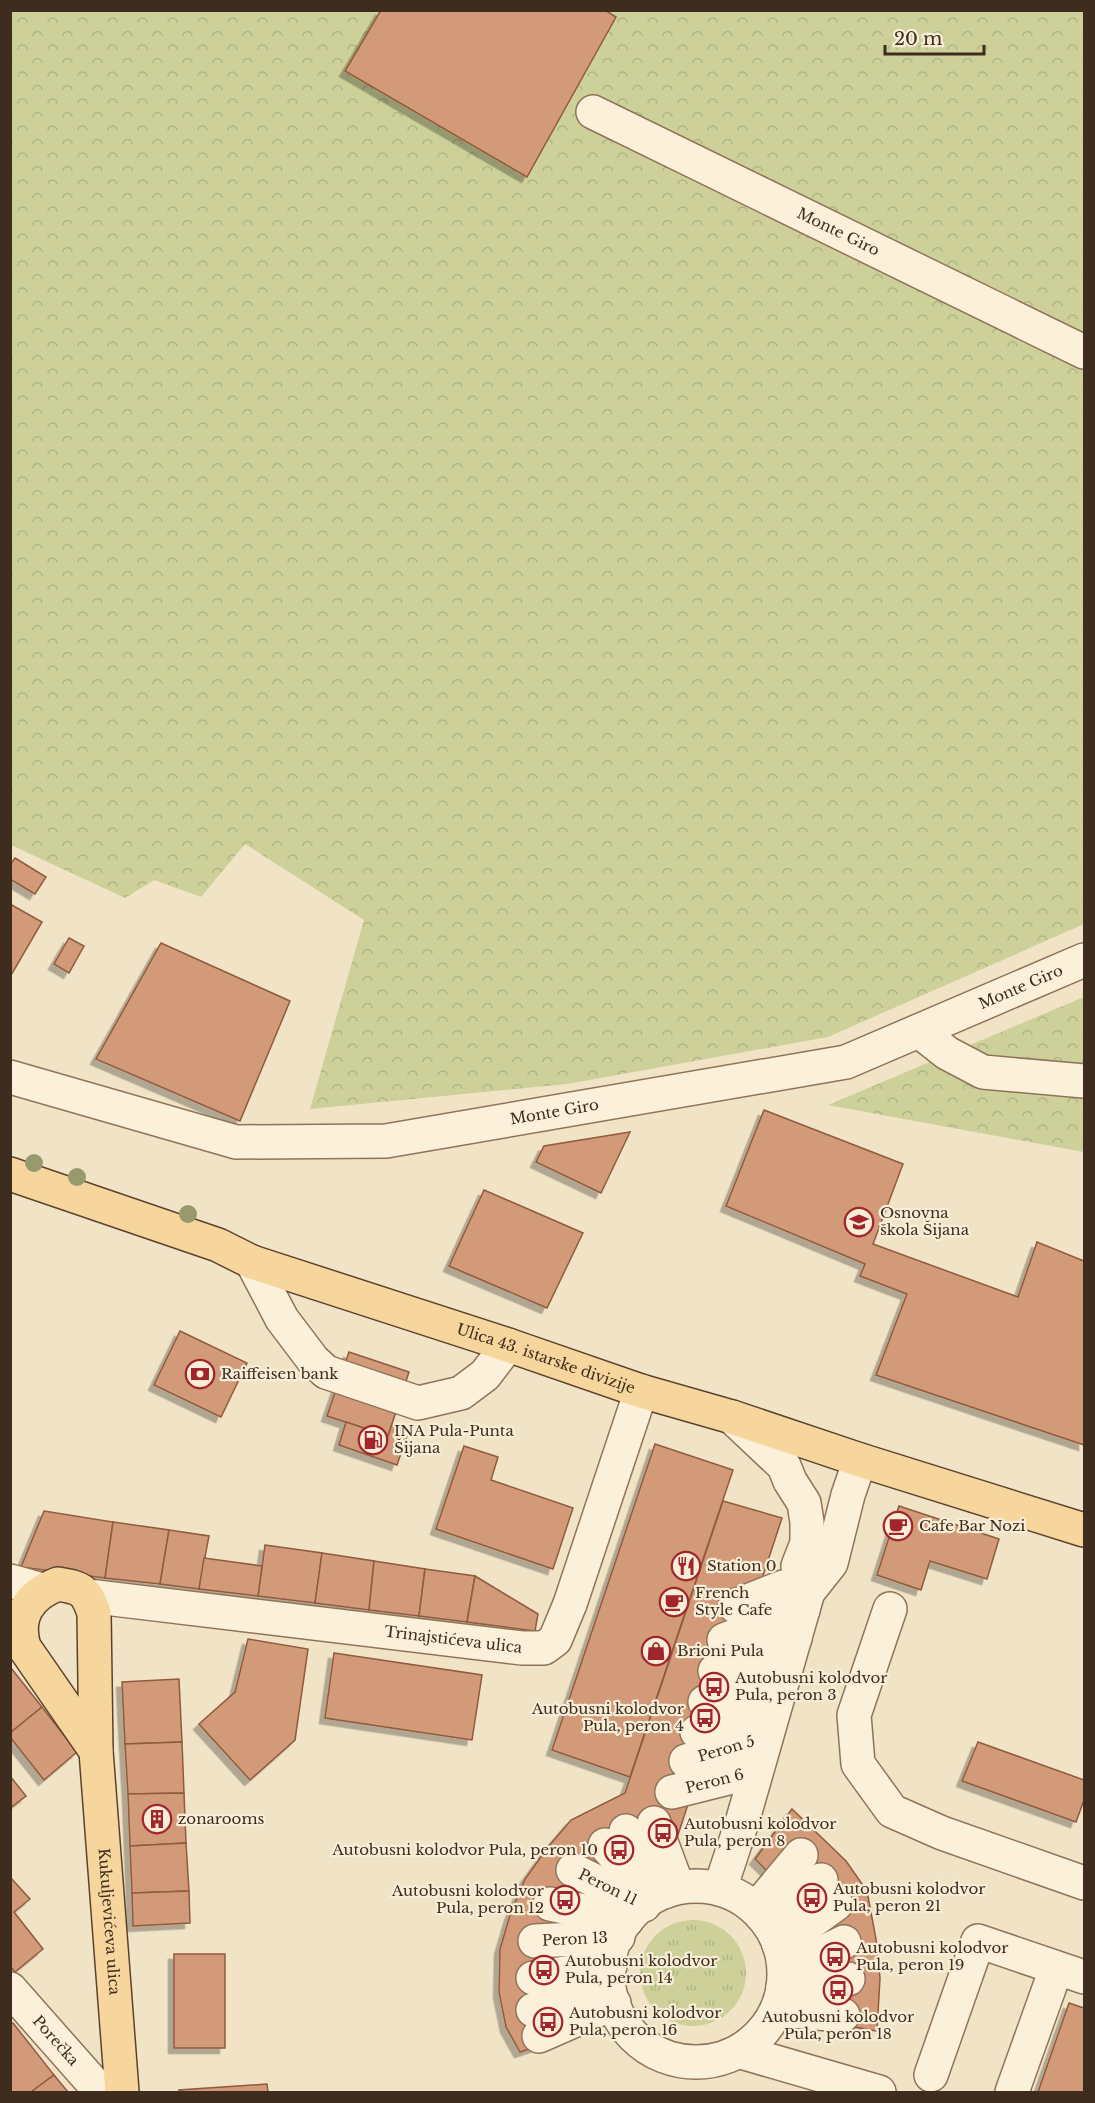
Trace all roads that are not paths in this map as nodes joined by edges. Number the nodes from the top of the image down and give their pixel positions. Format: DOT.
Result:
graph roads {
  1 [pos="594,112"];
  2 [pos="1084,352"];
  3 [pos="1084,960"];
  4 [pos="919,1031"];
  5 [pos="10,1077"];
  6 [pos="1084,1081"];
  7 [pos="10,1174"];
  8 [pos="252,1262"];
  9 [pos="508,1345"];
  10 [pos="642,1391"];
  11 [pos="732,1417"];
  12 [pos="860,1460"];
  13 [pos="1084,1530"];
  14 [pos="10,1581"];
  15 [pos="42,1590"];
  16 [pos="88,1596"];
  17 [pos="735,1606"];
  18 [pos="890,1609"];
  19 [pos="802,1613"];
  20 [pos="724,1640"];
  21 [pos="17,1653"];
  22 [pos="715,1671"];
  23 [pos="779,1693"];
  24 [pos="766,1737"];
  25 [pos="96,1751"];
  26 [pos="756,1772"];
  27 [pos="672,1792"];
  28 [pos="801,1855"];
  29 [pos="573,1870"];
  30 [pos="1084,1883"];
  31 [pos="720,1889"];
  32 [pos="828,1892"];
  33 [pos="550,1904"];
  34 [pos="635,1932"];
  35 [pos="535,1941"];
  36 [pos="844,1942"];
  37 [pos="775,1957"];
  38 [pos="1070,1973"];
  39 [pos="533,1978"];
  40 [pos="849,1979"];
  41 [pos="11,1991"];
  42 [pos="843,2015"];
  43 [pos="536,2023"];
  44 [pos="741,2052"];
  45 [pos="932,2075"];
  46 [pos="101,2092"];
  47 [pos="122,2092"];
  48 [pos="879,2092"];
  49 [pos="1012,2092"];
  1 -- 2 [label="street, Monte Giro"];
  3 -- 4 [label="street, Monte Giro"];
  4 -- 5 [label="street, Monte Giro"];
  4 -- 6 [label="street"];
  7 -- 8 [label="main road, Ulica 43. istarske divizije"];
  8 -- 9 [label="main road, Ulica 43. istarske divizije"];
  8 -- 9 [label="street"];
  9 -- 10 [label="main road, Ulica 43. istarske divizije"];
  10 -- 11 [label="main road, Ulica 43. istarske divizije"];
  10 -- 16 [label="street, Trinajstićeva ulica"];
  11 -- 12 [label="main road, Ulica 43. istarske divizije"];
  11 -- 19 [label="street"];
  12 -- 13 [label="main road, Ulica 43. istarske divizije"];
  12 -- 19 [label="street"];
  14 -- 15 [label="street"];
  15 -- 16 [label="main road"];
  15 -- 21 [label="main road"];
  16 -- 25 [label="main road, Kukuljevićeva ulica"];
  17 -- 19 [label="street"];
  18 -- 30 [label="street"];
  19 -- 20 [label="street"];
  19 -- 22 [label="street"];
  19 -- 23 [label="street"];
  21 -- 25 [label="main road"];
  23 -- 24 [label="street"];
  23 -- 24 [label="street, Peron 5"];
  24 -- 26 [label="street"];
  25 -- 47 [label="main road, Kukuljevićeva ulica"];
  26 -- 27 [label="street, Peron 6"];
  26 -- 31 [label="street"];
  28 -- 37 [label="street"];
  29 -- 34 [label="street, Peron 11"];
  31 -- 34 [label="street"];
  31 -- 37 [label="street"];
  32 -- 37 [label="street"];
  33 -- 34 [label="street"];
  34 -- 34 [label="street"];
  34 -- 35 [label="street, Peron 13"];
  34 -- 39 [label="street"];
  34 -- 43 [label="street"];
  34 -- 44 [label="street"];
  36 -- 37 [label="street"];
  37 -- 40 [label="street"];
  37 -- 42 [label="street"];
  37 -- 44 [label="street"];
  38 -- 45 [label="street"];
  38 -- 49 [label="street"];
  41 -- 46 [label="street, Porečka"];
  44 -- 48 [label="street"];
}
